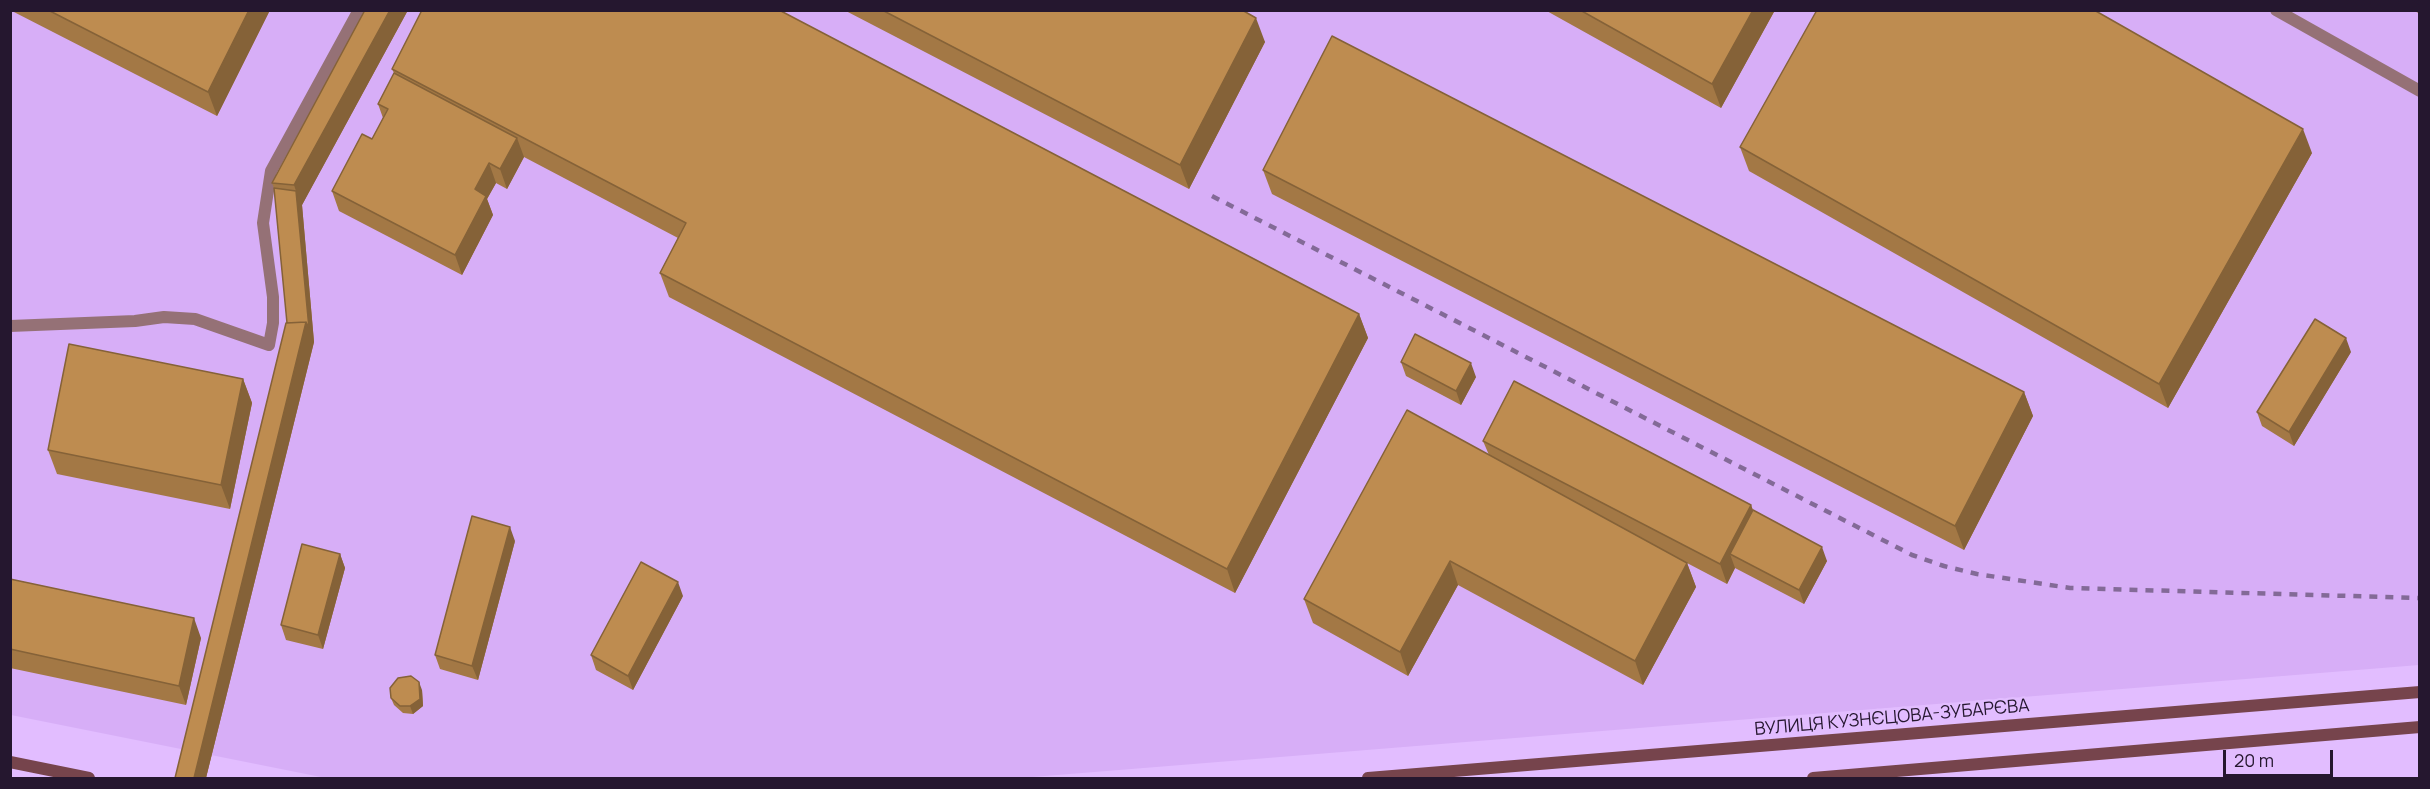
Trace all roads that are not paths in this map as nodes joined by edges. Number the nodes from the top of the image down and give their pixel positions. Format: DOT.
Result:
graph roads {
  1 [pos="359,10"];
  2 [pos="2276,10"];
  3 [pos="2420,91"];
  4 [pos="10,326"];
  5 [pos="2420,692"];
  6 [pos="2420,727"];
  7 [pos="10,762"];
  8 [pos="89,778"];
  9 [pos="1368,778"];
  10 [pos="1813,778"];
  1 -- 4 [label="lane"];
  2 -- 3 [label="lane"];
  5 -- 9 [label="main road, ВУЛИЦЯ КУЗНЄЦОВА-ЗУБАРЄВА"];
  6 -- 10 [label="main road"];
  7 -- 8 [label="main road"];
}
